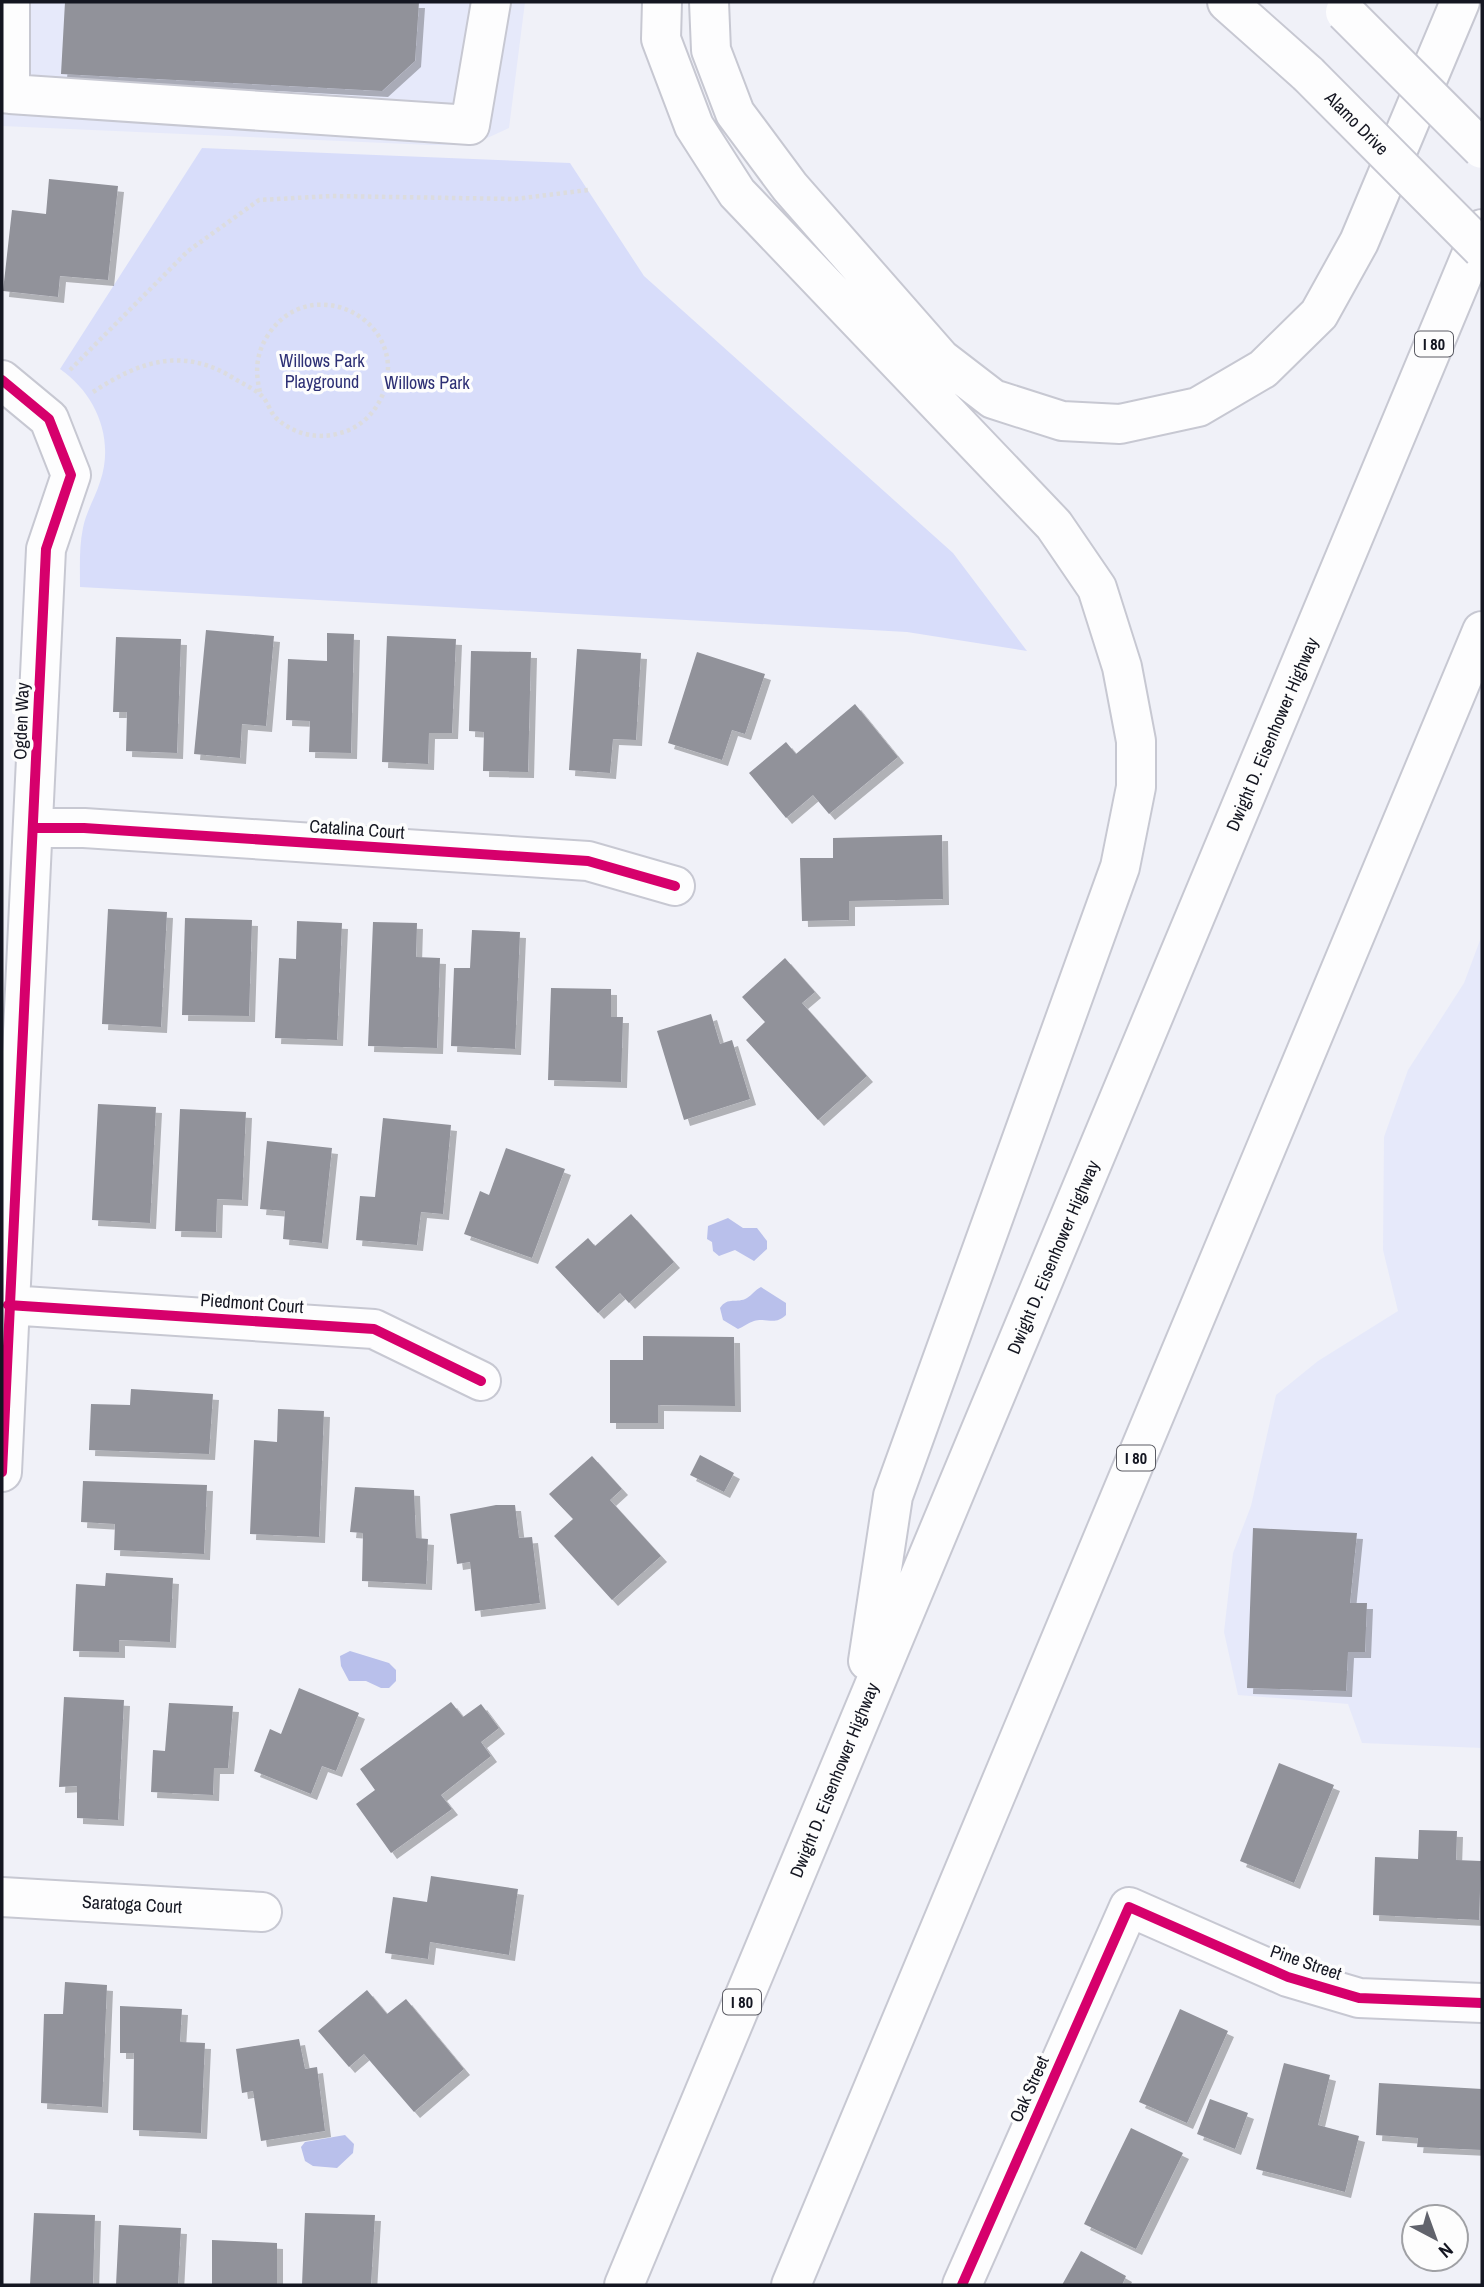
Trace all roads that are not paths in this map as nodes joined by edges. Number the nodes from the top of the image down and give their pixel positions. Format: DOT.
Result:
graph roads {
  1 [pos="10,2"];
  2 [pos="491,2"];
  3 [pos="662,2"];
  4 [pos="709,2"];
  5 [pos="1227,2"];
  6 [pos="1460,2"];
  7 [pos="1341,7"];
  8 [pos="6,94"];
  9 [pos="1482,149"];
  10 [pos="1482,229"];
  11 [pos="1482,249"];
  12 [pos="2,380"];
  13 [pos="1482,631"];
  14 [pos="34,828"];
  15 [pos="675,886"];
  16 [pos="8,1305"];
  17 [pos="481,1381"];
  18 [pos="2,1472"];
  19 [pos="859,1719"];
  20 [pos="2,1897"];
  21 [pos="1129,1907"];
  22 [pos="262,1912"];
  23 [pos="1482,2003"];
  24 [pos="624,2285"];
  25 [pos="791,2285"];
  26 [pos="962,2285"];
  1 -- 8 [label="main road"];
  2 -- 8 [label="main road"];
  3 -- 19 [label="main road"];
  4 -- 6 [label="main road"];
  5 -- 11 [label="main road, Alamo Drive, bridge"];
  7 -- 9 [label="main road, bridge"];
  10 -- 19 [label="main road, Dwight D. Eisenhower Highway / I 80"];
  12 -- 14 [label="main road, Ogden Way"];
  13 -- 25 [label="main road, I 80"];
  14 -- 15 [label="main road, Catalina Court"];
  14 -- 16 [label="main road, Ogden Way"];
  16 -- 17 [label="main road, Piedmont Court"];
  16 -- 18 [label="main road, Ogden Way"];
  19 -- 24 [label="main road, Dwight D. Eisenhower Highway / I 80"];
  20 -- 22 [label="main road, Saratoga Court"];
  21 -- 23 [label="main road, Pine Street"];
  21 -- 26 [label="main road, Oak Street"];
}
